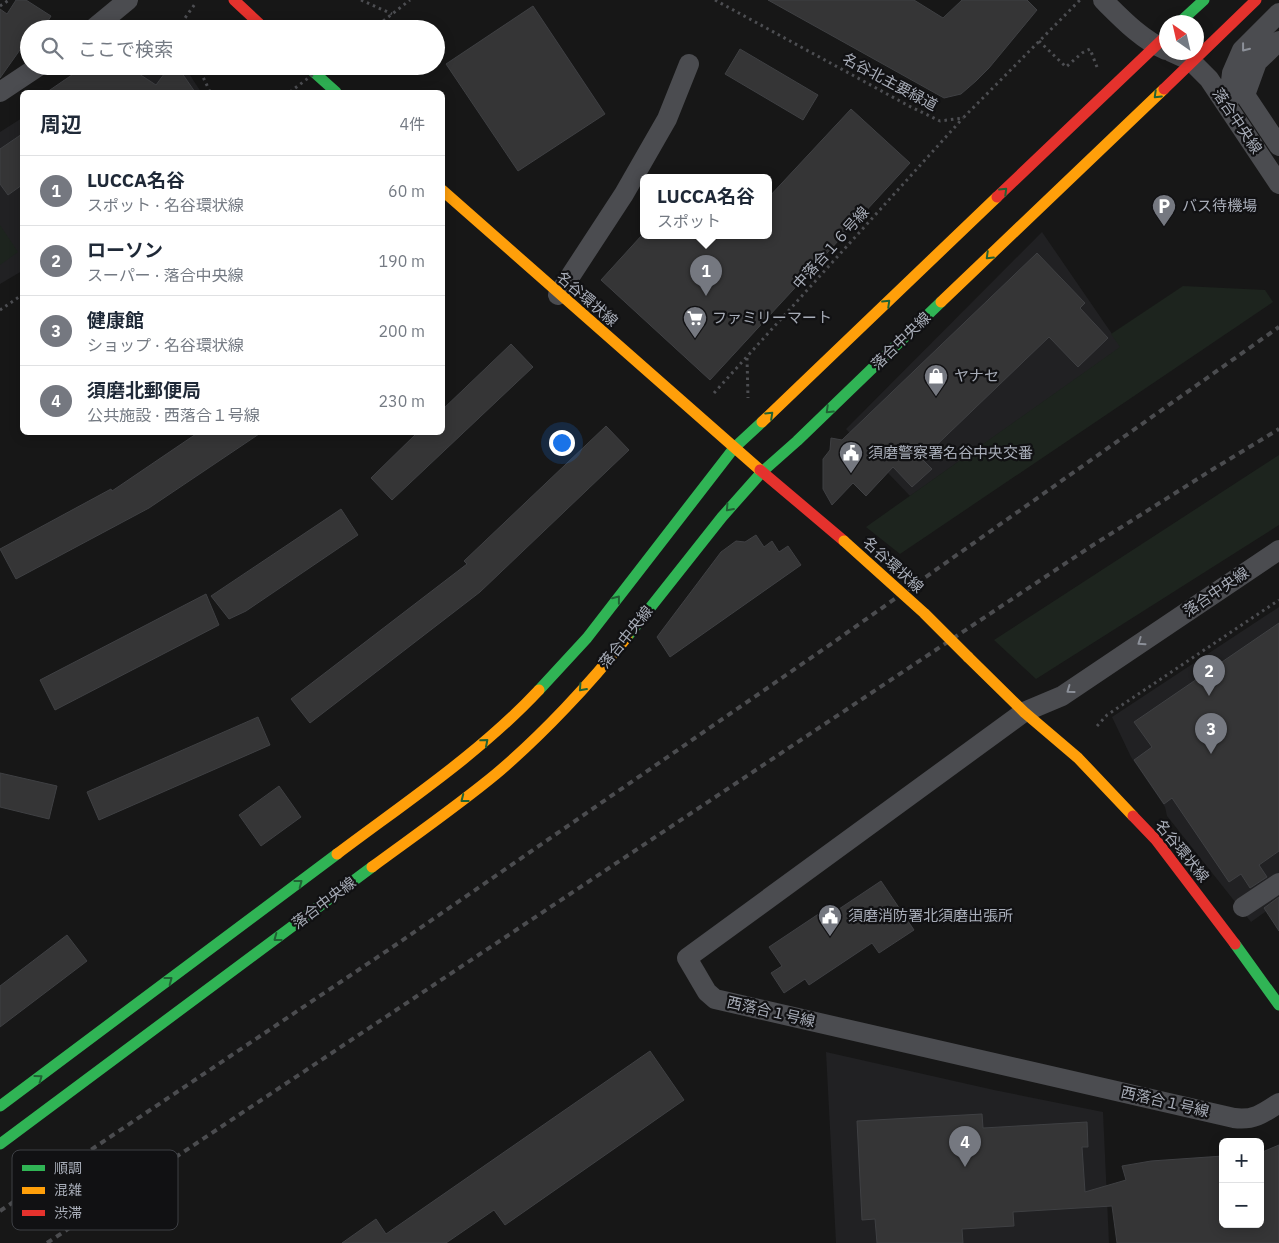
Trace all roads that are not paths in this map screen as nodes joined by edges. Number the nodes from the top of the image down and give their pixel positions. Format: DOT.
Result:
graph roads {
  1 [pos="128,0"];
  2 [pos="234,0"];
  3 [pos="1103,0"];
  4 [pos="1204,0"];
  5 [pos="1256,0"];
  6 [pos="1279,13"];
  7 [pos="1188,15"];
  8 [pos="104,20"];
  9 [pos="255,20"];
  10 [pos="1279,41"];
  11 [pos="1159,43"];
  12 [pos="1159,52"];
  13 [pos="1192,61"];
  14 [pos="690,64"];
  15 [pos="26,75"];
  16 [pos="317,75"];
  17 [pos="334,90"];
  18 [pos="0,92"];
  19 [pos="1228,106"];
  20 [pos="1279,146"];
  21 [pos="1279,184"];
  22 [pos="445,193"];
  23 [pos="558,295"];
  24 [pos="734,448"];
  25 [pos="762,472"];
  26 [pos="1279,550"];
  27 [pos="1017,705"];
  28 [pos="1279,883"];
  29 [pos="1243,907"];
  30 [pos="1279,1005"];
  31 [pos="1279,1103"];
  32 [pos="0,1106"];
  33 [pos="0,1144"];
  1 -- 8 [label="street"];
  2 -- 9 [label="street"];
  3 -- 11 [label="street"];
  4 -- 7 [label="street"];
  5 -- 13 [label="street, 落合中央線"];
  6 -- 19 [label="street, one-way"];
  10 -- 20 [label="street"];
  24 -- 12 [label="street, 落合中央線, one-way"];
  13 -- 19 [label="street, 落合中央線"];
  13 -- 25 [label="street, 落合中央線, one-way"];
  14 -- 23 [label="street"];
  15 -- 18 [label="street"];
  16 -- 17 [label="street"];
  19 -- 21 [label="street, 落合中央線"];
  22 -- 23 [label="street, 名谷環状線"];
  23 -- 24 [label="street, 名谷環状線"];
  24 -- 25 [label="street, 名谷環状線"];
  32 -- 24 [label="street, 落合中央線, one-way"];
  25 -- 27 [label="street, 名谷環状線, bridge"];
  25 -- 33 [label="street, 落合中央線, one-way"];
  26 -- 27 [label="street, 落合中央線, one-way"];
  27 -- 30 [label="street, 名谷環状線"];
  27 -- 31 [label="street, 西落合１号線"];
  28 -- 29 [label="street"];
}
